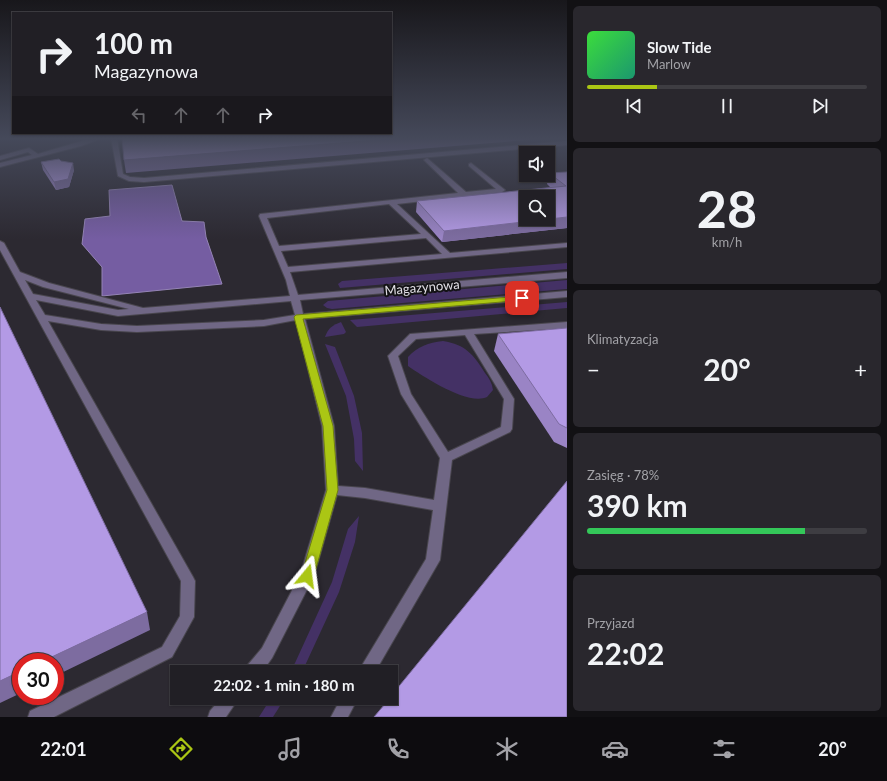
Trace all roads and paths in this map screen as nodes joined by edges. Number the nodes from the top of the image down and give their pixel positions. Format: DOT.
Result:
graph roads {
  1 [pos="119,171"];
  2 [pos="242,171"];
  3 [pos="440,171"];
  4 [pos="479,171"];
  5 [pos="465,194"];
  6 [pos="391,202"];
  7 [pos="427,236"];
  8 [pos="0,243"];
  9 [pos="567,245"];
  10 [pos="277,249"];
  11 [pos="448,255"];
  12 [pos="285,270"];
  13 [pos="18,274"];
  14 [pos="567,275"];
  15 [pos="567,294"];
  16 [pos="30,296"];
  17 [pos="295,298"];
  18 [pos="149,311"];
  19 [pos="42,317"];
  20 [pos="298,317"];
  21 [pos="567,325"];
  22 [pos="468,332"];
  23 [pos="446,458"];
  24 [pos="332,490"];
  25 [pos="440,506"];
  26 [pos="258,665"];
  27 [pos="370,665"];
  28 [pos="226,705"];
  29 [pos="346,705"];
  30 [pos="36,717"];
  31 [pos="216,717"];
  32 [pos="339,717"];
  1 -- 2 [label="street"];
  3 -- 5 [label="street"];
  4 -- 5 [label="street"];
  5 -- 6 [label="street"];
  6 -- 7 [label="street"];
  6 -- 10 [label="street"];
  7 -- 10 [label="street"];
  7 -- 11 [label="street"];
  8 -- 13 [label="street"];
  9 -- 11 [label="street"];
  10 -- 12 [label="street"];
  11 -- 12 [label="street"];
  12 -- 17 [label="street"];
  13 -- 16 [label="street"];
  13 -- 18 [label="street"];
  14 -- 17 [label="street, Magazynowa"];
  15 -- 20 [label="street, Magazynowa"];
  16 -- 18 [label="street, Magazynowa"];
  16 -- 19 [label="street"];
  17 -- 18 [label="street, Magazynowa"];
  17 -- 20 [label="street"];
  19 -- 20 [label="street, Magazynowa"];
  19 -- 30 [label="street"];
  20 -- 24 [label="street"];
  21 -- 22 [label="street"];
  22 -- 23 [label="street"];
  22 -- 23 [label="street"];
  23 -- 25 [label="street"];
  24 -- 25 [label="street"];
  24 -- 26 [label="street"];
  25 -- 27 [label="street"];
  28 -- 31 [label="street"];
  29 -- 32 [label="street"];
}
